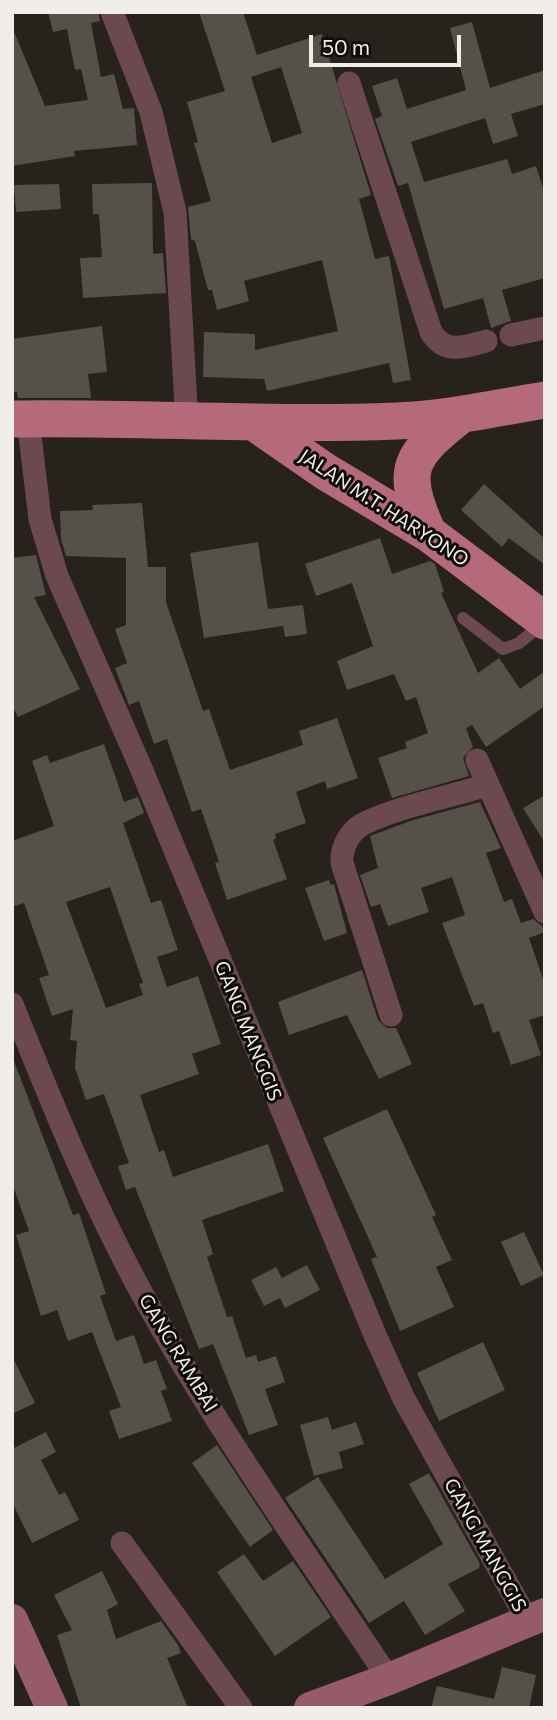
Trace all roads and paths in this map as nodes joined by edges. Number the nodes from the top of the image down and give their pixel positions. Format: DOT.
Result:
graph roads {
  1 [pos="112,12"];
  2 [pos="349,83"];
  3 [pos="545,328"];
  4 [pos="511,335"];
  5 [pos="486,341"];
  6 [pos="545,400"];
  7 [pos="462,414"];
  8 [pos="20,419"];
  9 [pos="187,423"];
  10 [pos="255,423"];
  11 [pos="428,533"];
  12 [pos="463,618"];
  13 [pos="545,621"];
  14 [pos="477,760"];
  15 [pos="488,785"];
  16 [pos="545,912"];
  17 [pos="12,1004"];
  18 [pos="391,1015"];
  19 [pos="122,1543"];
  20 [pos="536,1618"];
  21 [pos="12,1620"];
  22 [pos="390,1679"];
  23 [pos="52,1708"];
  24 [pos="241,1708"];
  25 [pos="310,1708"];
  1 -- 9 [label="street"];
  2 -- 5 [label="street"];
  3 -- 4 [label="street"];
  6 -- 7 [label="main road"];
  7 -- 10 [label="main road"];
  7 -- 11 [label="main road"];
  8 -- 9 [label="main road"];
  8 -- 20 [label="street, GANG MANGGIS"];
  9 -- 10 [label="main road"];
  10 -- 11 [label="main road, JALAN M.T. HARYONO"];
  11 -- 13 [label="main road, JALAN M.T. HARYONO"];
  12 -- 13 [label="lane"];
  14 -- 15 [label="street"];
  15 -- 16 [label="street"];
  15 -- 18 [label="street"];
  17 -- 22 [label="street, GANG RAMBAI"];
  19 -- 24 [label="street"];
  20 -- 22 [label="street"];
  21 -- 23 [label="street"];
  22 -- 25 [label="street"];
}
